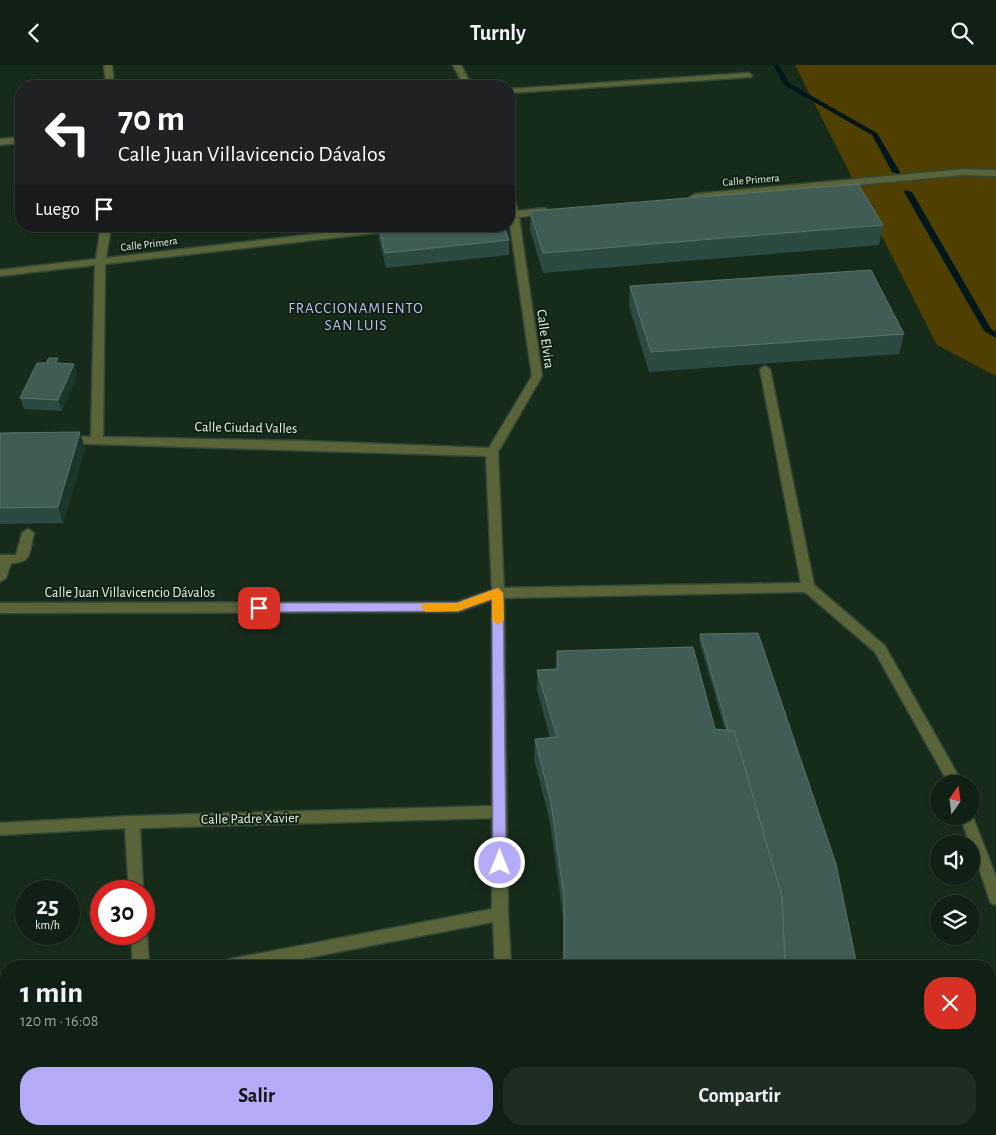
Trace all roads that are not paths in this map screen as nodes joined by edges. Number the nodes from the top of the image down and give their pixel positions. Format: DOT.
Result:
graph roads {
  1 [pos="108,65"];
  2 [pos="457,65"];
  3 [pos="748,75"];
  4 [pos="109,80"];
  5 [pos="465,80"];
  6 [pos="515,91"];
  7 [pos="15,141"];
  8 [pos="0,142"];
  9 [pos="996,173"];
  10 [pos="688,198"];
  11 [pos="553,210"];
  12 [pos="515,214"];
  13 [pos="105,232"];
  14 [pos="360,232"];
  15 [pos="514,232"];
  16 [pos="100,263"];
  17 [pos="0,273"];
  18 [pos="765,369"];
  19 [pos="58,440"];
  20 [pos="96,440"];
  21 [pos="492,451"];
  22 [pos="28,533"];
  23 [pos="3,559"];
  24 [pos="0,578"];
  25 [pos="808,587"];
  26 [pos="498,593"];
  27 [pos="0,608"];
  28 [pos="951,775"];
  29 [pos="499,812"];
  30 [pos="132,822"];
  31 [pos="970,825"];
  32 [pos="0,829"];
  33 [pos="135,880"];
  34 [pos="996,898"];
  35 [pos="500,914"];
  36 [pos="139,945"];
  37 [pos="140,960"];
  38 [pos="261,960"];
  39 [pos="503,960"];
  1 -- 4 [label="street"];
  2 -- 5 [label="street"];
  3 -- 6 [label="street"];
  7 -- 8 [label="street"];
  9 -- 10 [label="street, Calle Primera"];
  11 -- 12 [label="street"];
  13 -- 16 [label="street, Calle Primera"];
  14 -- 16 [label="street, Calle Primera"];
  15 -- 21 [label="street, Calle Elvira"];
  16 -- 17 [label="street, Calle Primera"];
  16 -- 20 [label="street, Calle Primera"];
  18 -- 25 [label="street"];
  19 -- 20 [label="street, Calle Ciudad Valles"];
  20 -- 21 [label="street, Calle Ciudad Valles"];
  21 -- 26 [label="street"];
  22 -- 23 [label="street"];
  23 -- 24 [label="street"];
  25 -- 26 [label="street, Calle Juan Villavicencio Dávalos"];
  25 -- 28 [label="street"];
  26 -- 27 [label="street, Calle Juan Villavicencio Dávalos"];
  26 -- 29 [label="street"];
  29 -- 30 [label="street, Calle Padre Xavier"];
  29 -- 35 [label="street"];
  30 -- 32 [label="street, Calle Padre Xavier"];
  30 -- 33 [label="street"];
  31 -- 34 [label="street"];
  35 -- 38 [label="street"];
  35 -- 39 [label="street"];
  36 -- 37 [label="street"];
}
